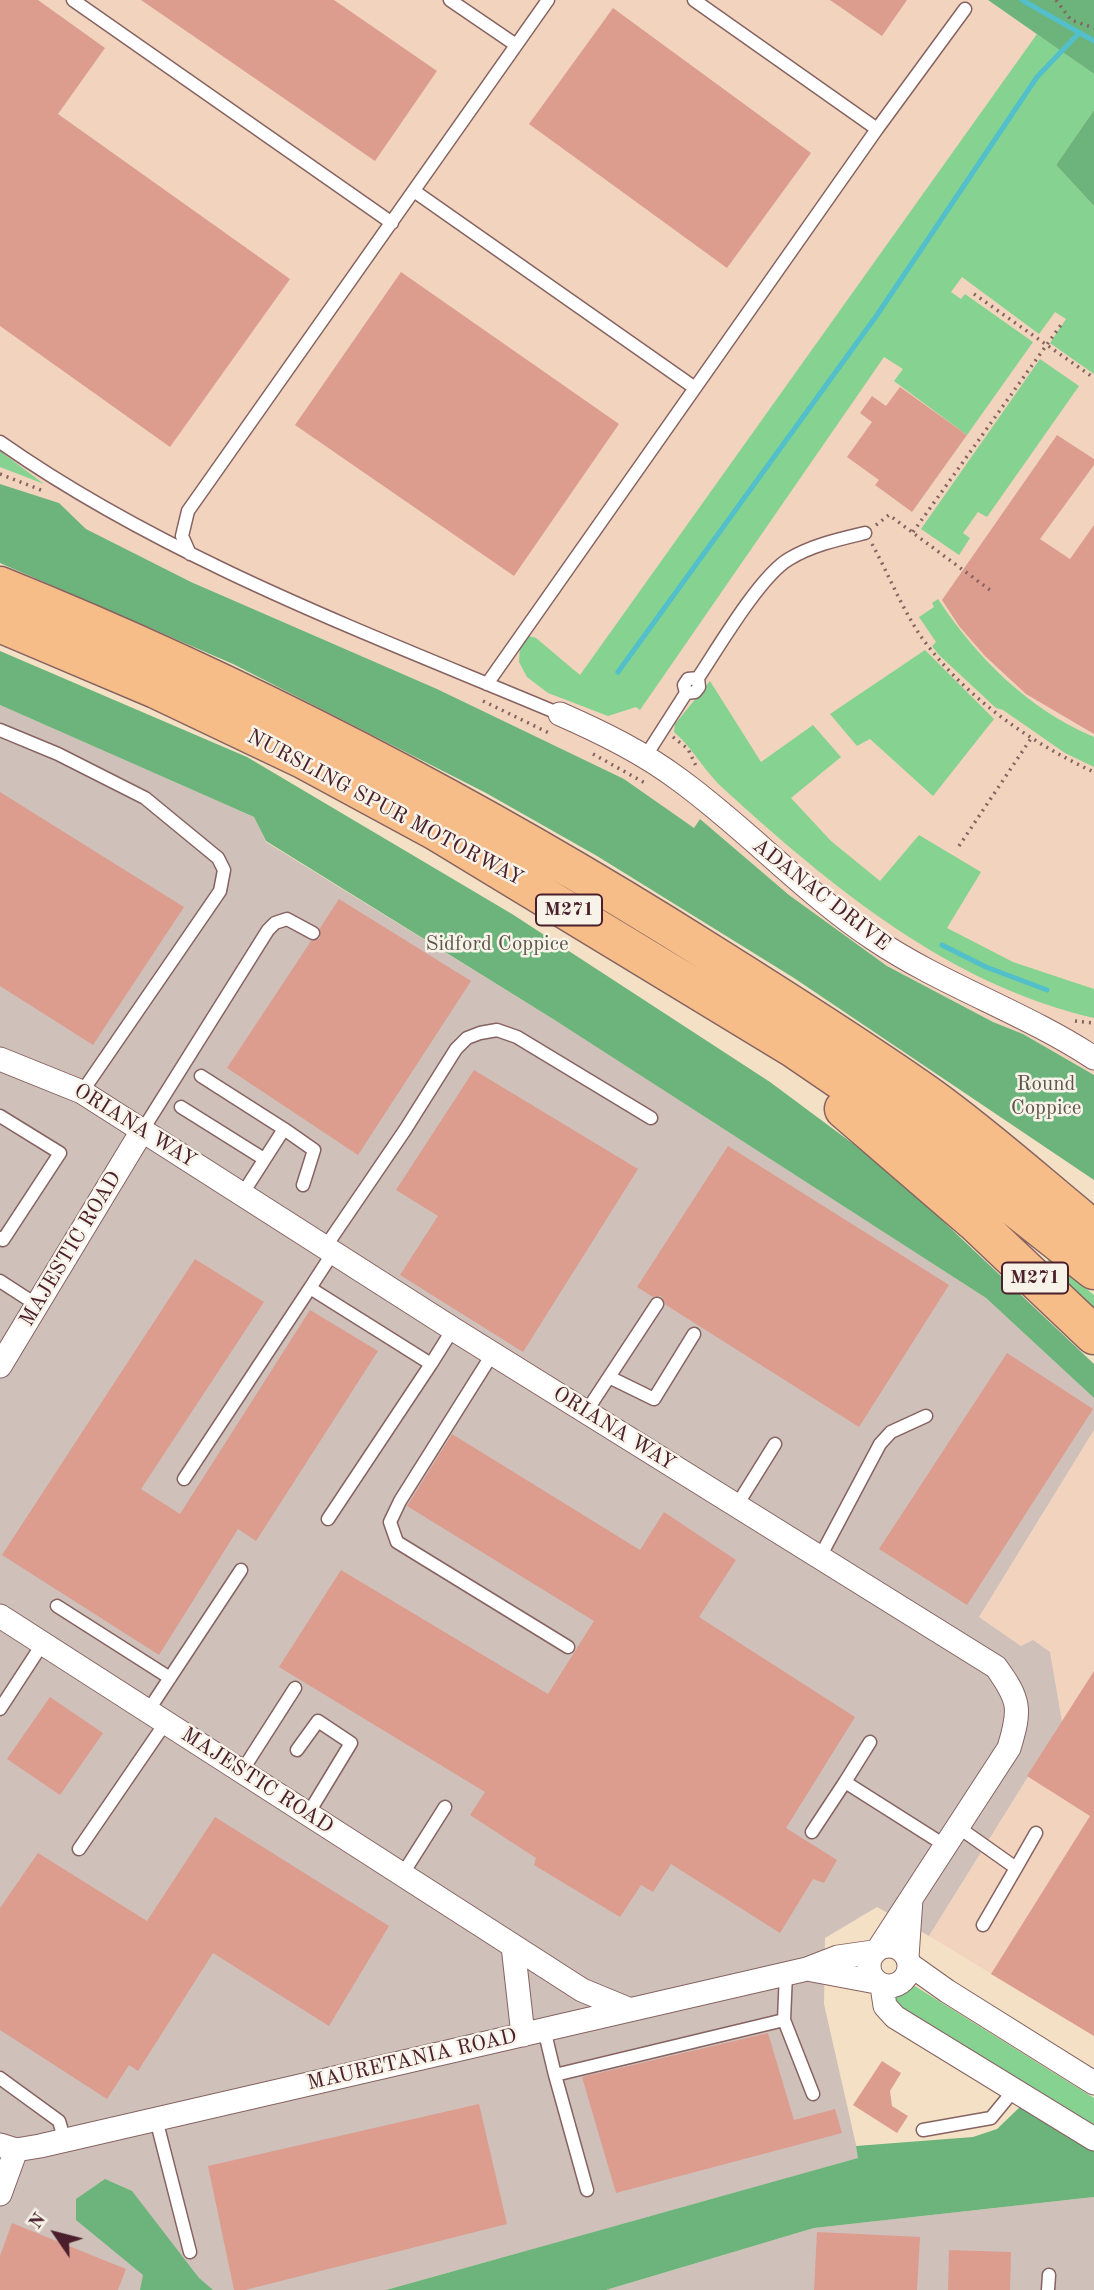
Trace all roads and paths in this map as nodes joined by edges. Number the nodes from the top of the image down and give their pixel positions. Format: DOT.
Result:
graph roads {
  1 [pos="73,0"];
  2 [pos="450,0"];
  3 [pos="548,0"];
  4 [pos="694,0"];
  5 [pos="1056,0"];
  6 [pos="965,9"];
  7 [pos="1094,28"];
  8 [pos="516,45"];
  9 [pos="877,129"];
  10 [pos="414,191"];
  11 [pos="392,223"];
  12 [pos="974,294"];
  13 [pos="1063,322"];
  14 [pos="1045,344"];
  15 [pos="1094,378"];
  16 [pos="695,388"];
  17 [pos="0,442"];
  18 [pos="913,532"];
  19 [pos="866,533"];
  20 [pos="190,554"];
  21 [pos="0,586"];
  22 [pos="990,590"];
  23 [pos="0,623"];
  24 [pos="487,684"];
  25 [pos="560,714"];
  26 [pos="0,730"];
  27 [pos="662,731"];
  28 [pos="1031,737"];
  29 [pos="645,757"];
  30 [pos="699,771"];
  31 [pos="1094,772"];
  32 [pos="959,846"];
  33 [pos="313,933"];
  34 [pos="690,985"];
  35 [pos="1071,1020"];
  36 [pos="1094,1023"];
  37 [pos="1094,1058"];
  38 [pos="0,1059"];
  39 [pos="201,1076"];
  40 [pos="82,1091"];
  41 [pos="932,1099"];
  42 [pos="181,1107"];
  43 [pos="0,1116"];
  44 [pos="651,1118"];
  45 [pos="284,1129"];
  46 [pos="142,1131"];
  47 [pos="264,1159"];
  48 [pos="303,1185"];
  49 [pos="243,1193"];
  50 [pos="1094,1195"];
  51 [pos="1094,1230"];
  52 [pos="0,1238"];
  53 [pos="330,1248"];
  54 [pos="1094,1270"];
  55 [pos="0,1282"];
  56 [pos="310,1288"];
  57 [pos="657,1304"];
  58 [pos="37,1306"];
  59 [pos="453,1328"];
  60 [pos="694,1334"];
  61 [pos="1094,1335"];
  62 [pos="493,1353"];
  63 [pos="431,1364"];
  64 [pos="0,1366"];
  65 [pos="609,1377"];
  66 [pos="586,1412"];
  67 [pos="926,1416"];
  68 [pos="775,1444"];
  69 [pos="184,1479"];
  70 [pos="737,1506"];
  71 [pos="328,1519"];
  72 [pos="820,1557"];
  73 [pos="240,1570"];
  74 [pos="57,1606"];
  75 [pos="0,1616"];
  76 [pos="43,1643"];
  77 [pos="568,1647"];
  78 [pos="170,1678"];
  79 [pos="295,1688"];
  80 [pos="0,1709"];
  81 [pos="157,1717"];
  82 [pos="870,1742"];
  83 [pos="297,1750"];
  84 [pos="242,1771"];
  85 [pos="845,1782"];
  86 [pos="445,1807"];
  87 [pos="308,1814"];
  88 [pos="812,1832"];
  89 [pos="1036,1833"];
  90 [pos="952,1836"];
  91 [pos="79,1849"];
  92 [pos="1016,1868"];
  93 [pos="402,1875"];
  94 [pos="911,1899"];
  95 [pos="983,1925"];
  96 [pos="513,1946"];
  97 [pos="876,1950"];
  98 [pos="908,1961"];
  99 [pos="797,1971"];
  100 [pos="879,1984"];
  101 [pos="628,2009"];
  102 [pos="784,2020"];
  103 [pos="533,2032"];
  104 [pos="555,2075"];
  105 [pos="0,2078"];
  106 [pos="1094,2082"];
  107 [pos="1014,2090"];
  108 [pos="813,2094"];
  109 [pos="156,2119"];
  110 [pos="923,2130"];
  111 [pos="1094,2139"];
  112 [pos="65,2140"];
  113 [pos="8,2147"];
  114 [pos="587,2190"];
  115 [pos="0,2194"];
  116 [pos="190,2252"];
  117 [pos="1049,2275"];
  118 [pos="1048,2290"];
  1 -- 11 [label="lane"];
  2 -- 8 [label="lane"];
  3 -- 8 [label="lane"];
  4 -- 9 [label="lane"];
  5 -- 7 [label="path"];
  6 -- 9 [label="lane"];
  8 -- 10 [label="lane"];
  9 -- 16 [label="lane"];
  10 -- 11 [label="lane"];
  10 -- 16 [label="lane"];
  11 -- 20 [label="lane"];
  12 -- 14 [label="path"];
  13 -- 14 [label="path"];
  14 -- 15 [label="path"];
  14 -- 18 [label="path"];
  16 -- 24 [label="lane"];
  17 -- 20 [label="lane"];
  18 -- 19 [label="path"];
  18 -- 22 [label="path"];
  19 -- 27 [label="lane"];
  19 -- 28 [label="path"];
  20 -- 24 [label="lane"];
  21 -- 41 [label="highway, NURSLING SPUR MOTORWAY / M271"];
  23 -- 34 [label="highway, NURSLING SPUR MOTORWAY / M271"];
  24 -- 25 [label="lane"];
  25 -- 29 [label="street, ADANAC DRIVE"];
  26 -- 40 [label="lane"];
  27 -- 29 [label="lane"];
  27 -- 30 [label="path"];
  28 -- 31 [label="path"];
  28 -- 32 [label="path"];
  29 -- 37 [label="street, ADANAC DRIVE"];
  33 -- 46 [label="lane"];
  34 -- 54 [label="highway, NURSLING SPUR MOTORWAY / M271"];
  34 -- 61 [label="highway, M271"];
  35 -- 36 [label="path"];
  38 -- 40 [label="street, ORIANA WAY"];
  39 -- 45 [label="lane"];
  40 -- 46 [label="street, ORIANA WAY"];
  41 -- 50 [label="highway, M271"];
  41 -- 51 [label="highway, NURSLING SPUR MOTORWAY / M271"];
  42 -- 47 [label="lane"];
  43 -- 52 [label="lane"];
  44 -- 53 [label="lane"];
  45 -- 47 [label="lane"];
  45 -- 48 [label="lane"];
  46 -- 49 [label="street, ORIANA WAY"];
  46 -- 58 [label="street, MAJESTIC ROAD"];
  47 -- 49 [label="lane"];
  49 -- 53 [label="street, ORIANA WAY"];
  53 -- 56 [label="lane"];
  53 -- 59 [label="street, ORIANA WAY"];
  55 -- 58 [label="lane"];
  56 -- 63 [label="lane"];
  56 -- 69 [label="lane"];
  57 -- 65 [label="lane"];
  58 -- 64 [label="street, MAJESTIC ROAD"];
  59 -- 62 [label="street, ORIANA WAY"];
  59 -- 63 [label="lane"];
  60 -- 65 [label="lane"];
  62 -- 66 [label="street, ORIANA WAY"];
  62 -- 77 [label="lane"];
  63 -- 71 [label="lane"];
  65 -- 66 [label="lane"];
  66 -- 70 [label="street, ORIANA WAY"];
  67 -- 72 [label="lane"];
  68 -- 70 [label="lane"];
  70 -- 72 [label="street, ORIANA WAY"];
  72 -- 90 [label="street, ORIANA WAY"];
  73 -- 78 [label="lane"];
  74 -- 78 [label="lane"];
  75 -- 76 [label="street, MAJESTIC ROAD"];
  76 -- 80 [label="lane"];
  76 -- 81 [label="street, MAJESTIC ROAD"];
  78 -- 81 [label="lane"];
  79 -- 84 [label="lane"];
  81 -- 84 [label="street, MAJESTIC ROAD"];
  81 -- 91 [label="lane"];
  82 -- 85 [label="lane"];
  83 -- 87 [label="lane"];
  84 -- 87 [label="street, MAJESTIC ROAD"];
  85 -- 88 [label="lane"];
  85 -- 90 [label="lane"];
  86 -- 93 [label="lane"];
  87 -- 93 [label="street, MAJESTIC ROAD"];
  89 -- 92 [label="lane"];
  90 -- 92 [label="lane"];
  90 -- 94 [label="street, ORIANA WAY"];
  92 -- 95 [label="lane"];
  93 -- 96 [label="street, MAJESTIC ROAD"];
  94 -- 97 [label="street, ORIANA WAY"];
  94 -- 98 [label="street"];
  96 -- 101 [label="street, MAJESTIC ROAD"];
  96 -- 103 [label="street"];
  97 -- 98 [label="street"];
  97 -- 99 [label="street, MAURETANIA ROAD"];
  97 -- 100 [label="street"];
  98 -- 100 [label="street"];
  98 -- 106 [label="street"];
  99 -- 100 [label="street, MAURETANIA ROAD"];
  99 -- 101 [label="street, MAURETANIA ROAD"];
  99 -- 102 [label="lane"];
  100 -- 107 [label="street"];
  101 -- 103 [label="street, MAURETANIA ROAD"];
  102 -- 104 [label="lane"];
  102 -- 108 [label="lane"];
  103 -- 104 [label="lane"];
  103 -- 109 [label="street, MAURETANIA ROAD"];
  104 -- 114 [label="lane"];
  105 -- 112 [label="lane"];
  107 -- 110 [label="lane"];
  107 -- 111 [label="street"];
  109 -- 112 [label="street, MAURETANIA ROAD"];
  109 -- 116 [label="lane"];
  112 -- 113 [label="street, MAURETANIA ROAD"];
  113 -- 115 [label="street, MAURETANIA ROAD"];
  117 -- 118 [label="lane"];
}
